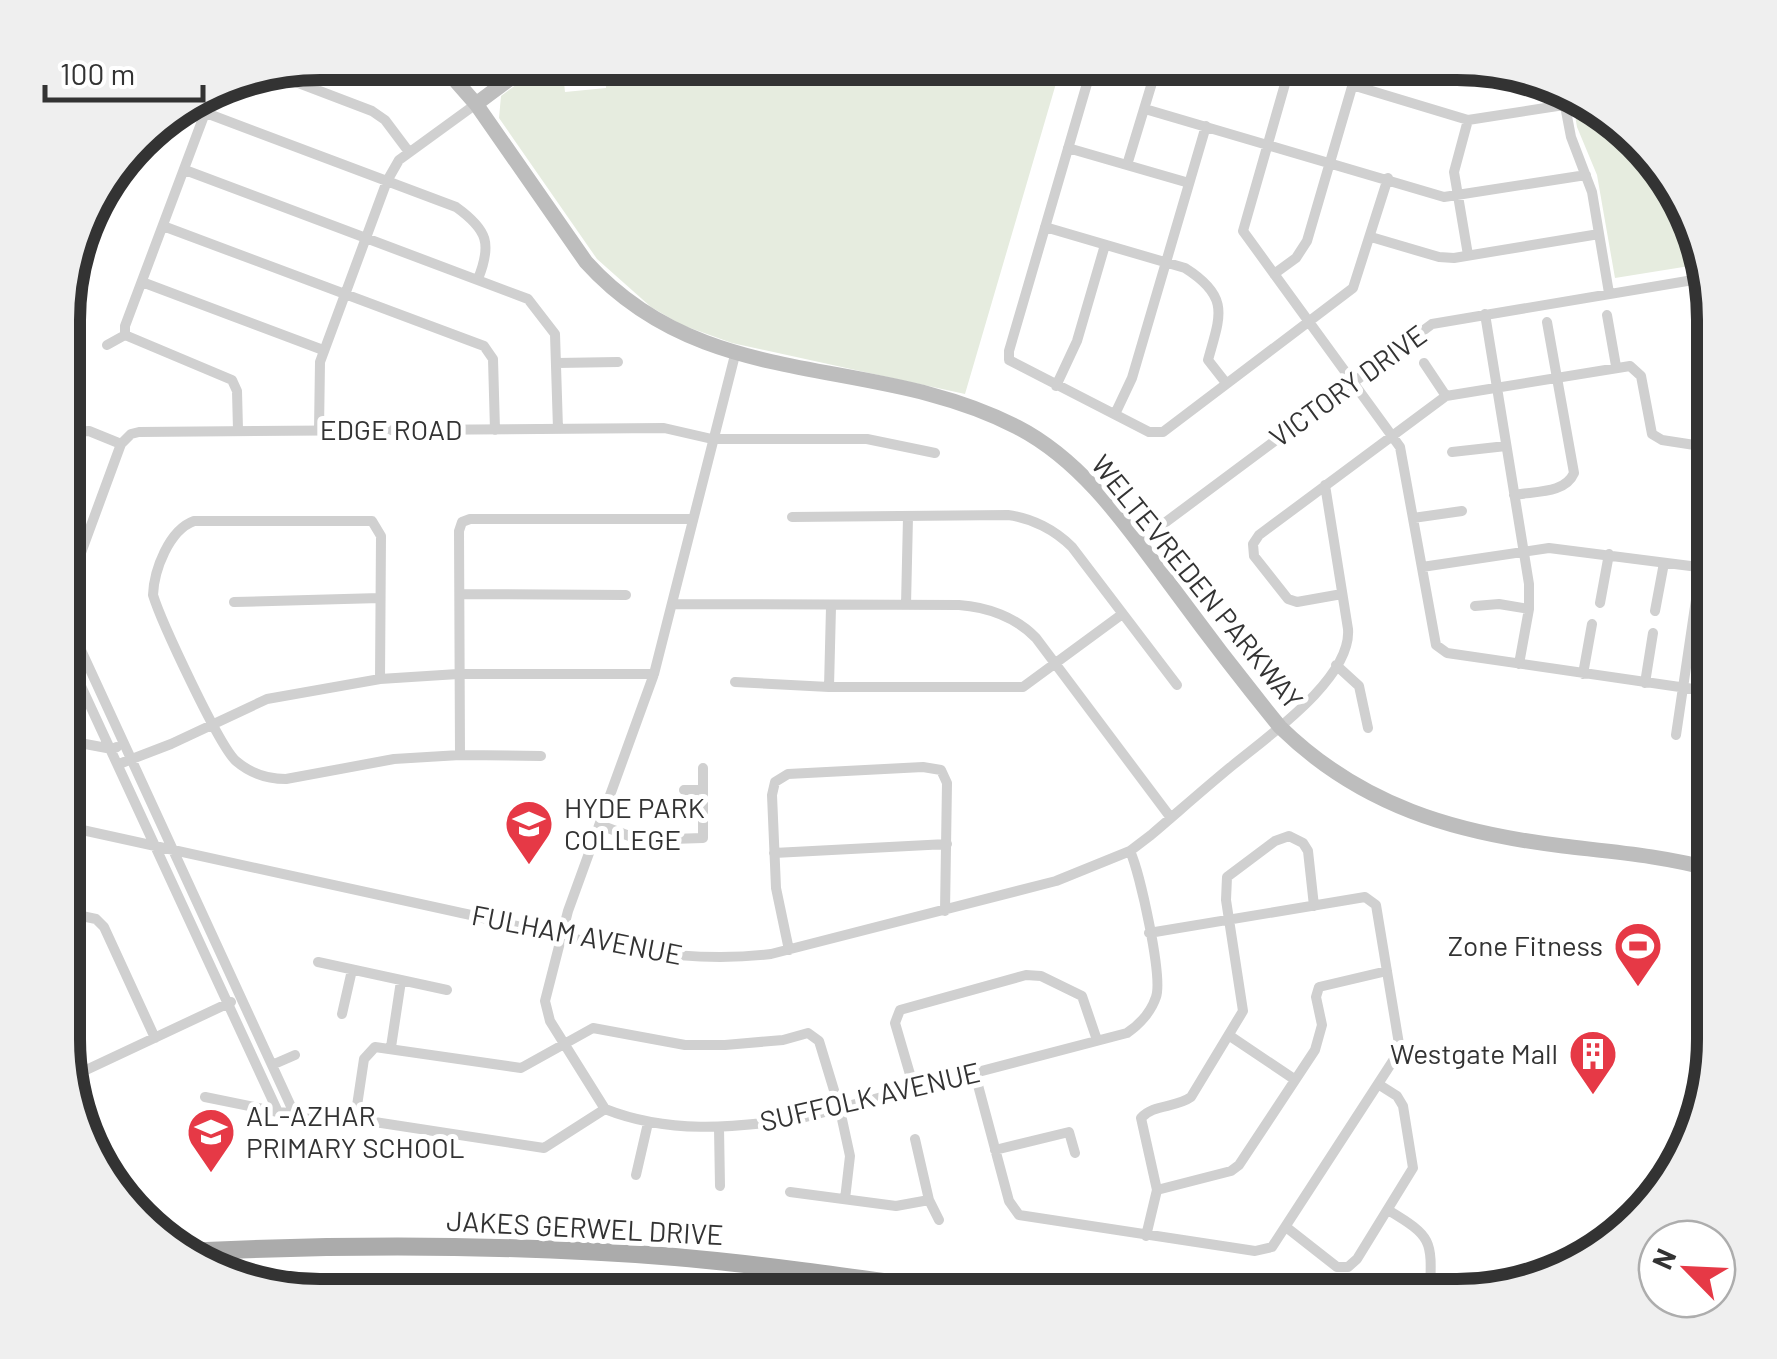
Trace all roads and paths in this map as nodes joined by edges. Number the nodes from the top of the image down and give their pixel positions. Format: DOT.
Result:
graph roads {
  1 [pos="456,80"];
  2 [pos="507,80"];
  3 [pos="1088,81"];
  4 [pos="1153,81"];
  5 [pos="1285,81"];
  6 [pos="1354,81"];
  7 [pos="294,82"];
  8 [pos="1352,86"];
  9 [pos="476,104"];
  10 [pos="1564,105"];
  11 [pos="208,108"];
  12 [pos="1145,108"];
  13 [pos="206,113"];
  14 [pos="1468,120"];
  15 [pos="1206,126"];
  16 [pos="1268,145"];
  17 [pos="1068,148"];
  18 [pos="409,152"];
  19 [pos="1330,162"];
  20 [pos="1127,165"];
  21 [pos="185,170"];
  22 [pos="1586,175"];
  23 [pos="1388,178"];
  24 [pos="386,181"];
  25 [pos="1189,183"];
  26 [pos="1458,196"];
  27 [pos="163,226"];
  28 [pos="1045,227"];
  29 [pos="1599,234"];
  30 [pos="1371,236"];
  31 [pos="366,238"];
  32 [pos="1106,246"];
  33 [pos="1468,256"];
  34 [pos="1166,263"];
  35 [pos="1274,274"];
  36 [pos="478,279"];
  37 [pos="1693,280"];
  38 [pos="142,282"];
  39 [pos="344,294"];
  40 [pos="1609,294"];
  41 [pos="1485,314"];
  42 [pos="1607,315"];
  43 [pos="1308,322"];
  44 [pos="1547,322"];
  45 [pos="125,335"];
  46 [pos="107,345"];
  47 [pos="323,350"];
  48 [pos="736,355"];
  49 [pos="618,362"];
  50 [pos="557,363"];
  51 [pos="1424,363"];
  52 [pos="1616,366"];
  53 [pos="1558,376"];
  54 [pos="1353,380"];
  55 [pos="1226,383"];
  56 [pos="1056,386"];
  57 [pos="1496,386"];
  58 [pos="1446,396"];
  59 [pos="1115,414"];
  60 [pos="558,429"];
  61 [pos="238,430"];
  62 [pos="319,430"];
  63 [pos="495,430"];
  64 [pos="80,431"];
  65 [pos="1393,433"];
  66 [pos="712,439"];
  67 [pos="121,444"];
  68 [pos="1697,445"];
  69 [pos="1506,446"];
  70 [pos="1452,452"];
  71 [pos="935,453"];
  72 [pos="1325,484"];
  73 [pos="1514,494"];
  74 [pos="1462,511"];
  75 [pos="908,516"];
  76 [pos="792,517"];
  77 [pos="692,518"];
  78 [pos="1414,518"];
  79 [pos="80,530"];
  80 [pos="87,530"];
  81 [pos="1138,542"];
  82 [pos="80,550"];
  83 [pos="1523,550"];
  84 [pos="1609,554"];
  85 [pos="1664,563"];
  86 [pos="1422,567"];
  87 [pos="1697,567"];
  88 [pos="460,594"];
  89 [pos="1342,594"];
  90 [pos="626,595"];
  91 [pos="380,598"];
  92 [pos="1697,599"];
  93 [pos="234,602"];
  94 [pos="1600,603"];
  95 [pos="672,604"];
  96 [pos="906,605"];
  97 [pos="1475,606"];
  98 [pos="831,607"];
  99 [pos="1528,609"];
  100 [pos="1655,610"];
  101 [pos="1121,615"];
  102 [pos="1592,624"];
  103 [pos="1653,633"];
  104 [pos="80,649"];
  105 [pos="1055,663"];
  106 [pos="1520,664"];
  107 [pos="1336,665"];
  108 [pos="458,674"];
  109 [pos="654,674"];
  110 [pos="1584,674"];
  111 [pos="380,679"];
  112 [pos="80,682"];
  113 [pos="734,682"];
  114 [pos="1645,683"];
  115 [pos="1177,685"];
  116 [pos="829,687"];
  117 [pos="1684,687"];
  118 [pos="1696,689"];
  119 [pos="212,723"];
  120 [pos="1280,727"];
  121 [pos="1368,728"];
  122 [pos="1676,735"];
  123 [pos="81,743"];
  124 [pos="125,744"];
  125 [pos="112,749"];
  126 [pos="460,755"];
  127 [pos="541,756"];
  128 [pos="132,759"];
  129 [pos="120,764"];
  130 [pos="703,768"];
  131 [pos="684,790"];
  132 [pos="703,790"];
  133 [pos="1171,818"];
  134 [pos="600,825"];
  135 [pos="81,830"];
  136 [pos="947,844"];
  137 [pos="156,846"];
  138 [pos="175,851"];
  139 [pos="1130,851"];
  140 [pos="774,854"];
  141 [pos="1696,859"];
  142 [pos="1678,860"];
  143 [pos="1696,865"];
  144 [pos="1314,906"];
  145 [pos="945,911"];
  146 [pos="81,916"];
  147 [pos="1230,920"];
  148 [pos="1149,934"];
  149 [pos="560,935"];
  150 [pos="789,950"];
  151 [pos="318,962"];
  152 [pos="352,970"];
  153 [pos="1387,971"];
  154 [pos="401,981"];
  155 [pos="447,990"];
  156 [pos="242,998"];
  157 [pos="228,1002"];
  158 [pos="342,1014"];
  159 [pos="1230,1036"];
  160 [pos="154,1038"];
  161 [pos="1097,1040"];
  162 [pos="564,1044"];
  163 [pos="391,1047"];
  164 [pos="295,1054"];
  165 [pos="272,1065"];
  166 [pos="83,1071"];
  167 [pos="975,1074"];
  168 [pos="1294,1079"];
  169 [pos="1378,1084"];
  170 [pos="914,1088"];
  171 [pos="205,1098"];
  172 [pos="606,1109"];
  173 [pos="840,1110"];
  174 [pos="278,1112"];
  175 [pos="294,1113"];
  176 [pos="355,1118"];
  177 [pos="648,1123"];
  178 [pos="719,1128"];
  179 [pos="916,1139"];
  180 [pos="995,1150"];
  181 [pos="1075,1153"];
  182 [pos="636,1175"];
  183 [pos="720,1186"];
  184 [pos="1157,1190"];
  185 [pos="790,1192"];
  186 [pos="844,1200"];
  187 [pos="930,1200"];
  188 [pos="1388,1210"];
  189 [pos="940,1220"];
  190 [pos="1286,1227"];
  191 [pos="1146,1236"];
  192 [pos="209,1251"];
  193 [pos="859,1278"];
  194 [pos="1430,1279"];
  1 -- 9 [label="street, WELTEVREDEN PARKWAY"];
  2 -- 9 [label="street"];
  3 -- 17 [label="street"];
  4 -- 12 [label="street"];
  5 -- 16 [label="street"];
  6 -- 8 [label="street"];
  7 -- 18 [label="street"];
  8 -- 14 [label="street"];
  8 -- 19 [label="street"];
  9 -- 18 [label="street"];
  9 -- 48 [label="street, WELTEVREDEN PARKWAY"];
  10 -- 14 [label="street"];
  10 -- 22 [label="street"];
  11 -- 13 [label="street"];
  12 -- 15 [label="street"];
  12 -- 20 [label="street"];
  13 -- 21 [label="street"];
  13 -- 24 [label="street"];
  14 -- 26 [label="street"];
  15 -- 16 [label="street"];
  15 -- 25 [label="street"];
  16 -- 19 [label="street"];
  16 -- 35 [label="street"];
  17 -- 20 [label="street"];
  17 -- 28 [label="street"];
  18 -- 24 [label="street"];
  19 -- 23 [label="street"];
  19 -- 35 [label="street"];
  20 -- 25 [label="street"];
  21 -- 27 [label="street"];
  21 -- 31 [label="street"];
  22 -- 26 [label="street"];
  22 -- 29 [label="street"];
  23 -- 26 [label="street"];
  23 -- 30 [label="street"];
  24 -- 31 [label="street"];
  24 -- 36 [label="street"];
  25 -- 34 [label="street"];
  26 -- 33 [label="street"];
  27 -- 38 [label="street"];
  27 -- 39 [label="street"];
  28 -- 32 [label="street"];
  28 -- 56 [label="street"];
  29 -- 33 [label="street"];
  29 -- 40 [label="street"];
  30 -- 33 [label="street"];
  30 -- 43 [label="street"];
  31 -- 36 [label="street"];
  31 -- 39 [label="street"];
  32 -- 34 [label="street"];
  32 -- 56 [label="street"];
  34 -- 55 [label="street"];
  34 -- 59 [label="street"];
  35 -- 43 [label="street"];
  36 -- 50 [label="street"];
  37 -- 40 [label="street, VICTORY DRIVE"];
  38 -- 45 [label="street"];
  38 -- 47 [label="street"];
  39 -- 47 [label="street"];
  39 -- 63 [label="street"];
  40 -- 41 [label="street, VICTORY DRIVE"];
  41 -- 54 [label="street, VICTORY DRIVE"];
  41 -- 57 [label="street"];
  42 -- 52 [label="street"];
  43 -- 54 [label="street"];
  43 -- 55 [label="street"];
  44 -- 53 [label="street"];
  45 -- 46 [label="street"];
  45 -- 61 [label="street"];
  47 -- 62 [label="street"];
  48 -- 66 [label="street"];
  48 -- 81 [label="street, WELTEVREDEN PARKWAY"];
  49 -- 50 [label="street"];
  50 -- 60 [label="street"];
  51 -- 58 [label="street"];
  52 -- 53 [label="street"];
  52 -- 68 [label="street"];
  53 -- 57 [label="street"];
  53 -- 73 [label="street"];
  54 -- 65 [label="street"];
  54 -- 81 [label="street, VICTORY DRIVE"];
  55 -- 59 [label="street"];
  56 -- 59 [label="street"];
  57 -- 58 [label="street"];
  57 -- 69 [label="street"];
  58 -- 65 [label="street"];
  60 -- 63 [label="street, EDGE ROAD"];
  60 -- 66 [label="street, EDGE ROAD"];
  61 -- 62 [label="street, EDGE ROAD"];
  61 -- 67 [label="street, EDGE ROAD"];
  62 -- 63 [label="street, EDGE ROAD"];
  64 -- 67 [label="street"];
  65 -- 72 [label="street"];
  65 -- 78 [label="street"];
  66 -- 71 [label="street, EDGE ROAD"];
  66 -- 77 [label="street"];
  67 -- 80 [label="street"];
  69 -- 70 [label="street"];
  69 -- 73 [label="street"];
  72 -- 89 [label="street"];
  72 -- 89 [label="street"];
  73 -- 83 [label="street"];
  74 -- 78 [label="street"];
  75 -- 76 [label="street"];
  75 -- 96 [label="street"];
  75 -- 101 [label="street"];
  77 -- 88 [label="street"];
  77 -- 95 [label="street"];
  78 -- 86 [label="street"];
  79 -- 80 [label="street"];
  80 -- 82 [label="street"];
  81 -- 120 [label="street, WELTEVREDEN PARKWAY"];
  83 -- 84 [label="street"];
  83 -- 86 [label="street"];
  83 -- 99 [label="street"];
  84 -- 85 [label="street"];
  84 -- 94 [label="street"];
  85 -- 87 [label="street"];
  85 -- 100 [label="street"];
  86 -- 106 [label="street"];
  88 -- 90 [label="street"];
  88 -- 108 [label="street"];
  89 -- 107 [label="street"];
  91 -- 93 [label="street"];
  91 -- 111 [label="street"];
  91 -- 119 [label="street"];
  92 -- 117 [label="street"];
  95 -- 98 [label="street"];
  95 -- 109 [label="street"];
  96 -- 98 [label="street"];
  96 -- 105 [label="street"];
  97 -- 99 [label="street"];
  98 -- 116 [label="street"];
  99 -- 106 [label="street"];
  101 -- 105 [label="street"];
  101 -- 115 [label="street"];
  102 -- 110 [label="street"];
  103 -- 114 [label="street"];
  104 -- 124 [label="street"];
  105 -- 116 [label="street"];
  105 -- 133 [label="street"];
  106 -- 110 [label="street"];
  107 -- 120 [label="street, FULHAM AVENUE"];
  107 -- 121 [label="street"];
  108 -- 109 [label="street"];
  108 -- 111 [label="street"];
  108 -- 126 [label="street"];
  109 -- 134 [label="street"];
  110 -- 114 [label="street"];
  111 -- 119 [label="street"];
  112 -- 125 [label="street"];
  113 -- 116 [label="street"];
  114 -- 117 [label="street"];
  117 -- 118 [label="street"];
  117 -- 122 [label="street"];
  119 -- 126 [label="street"];
  119 -- 128 [label="street"];
  120 -- 133 [label="street, FULHAM AVENUE"];
  120 -- 142 [label="street, WELTEVREDEN PARKWAY"];
  123 -- 125 [label="street"];
  124 -- 125 [label="street"];
  124 -- 128 [label="street"];
  125 -- 129 [label="street"];
  126 -- 127 [label="street"];
  128 -- 129 [label="street"];
  128 -- 138 [label="street"];
  129 -- 137 [label="street"];
  130 -- 132 [label="street"];
  131 -- 132 [label="street"];
  132 -- 134 [label="street"];
  133 -- 139 [label="street, FULHAM AVENUE"];
  134 -- 149 [label="street"];
  135 -- 137 [label="street, FULHAM AVENUE"];
  136 -- 140 [label="street"];
  136 -- 140 [label="street"];
  136 -- 145 [label="street"];
  137 -- 138 [label="street, FULHAM AVENUE"];
  137 -- 157 [label="street"];
  138 -- 149 [label="street, FULHAM AVENUE"];
  138 -- 156 [label="street"];
  139 -- 145 [label="street, FULHAM AVENUE"];
  139 -- 148 [label="street, SUFFOLK AVENUE"];
  140 -- 150 [label="street"];
  141 -- 142 [label="street, WELTEVREDEN PARKWAY"];
  142 -- 143 [label="street, WELTEVREDEN PARKWAY"];
  144 -- 147 [label="street"];
  144 -- 147 [label="street"];
  144 -- 153 [label="street"];
  145 -- 150 [label="street, FULHAM AVENUE"];
  146 -- 160 [label="street"];
  147 -- 148 [label="street"];
  147 -- 159 [label="street"];
  148 -- 161 [label="street, SUFFOLK AVENUE"];
  149 -- 150 [label="street, FULHAM AVENUE"];
  149 -- 162 [label="street"];
  151 -- 152 [label="street"];
  152 -- 154 [label="street"];
  152 -- 158 [label="street"];
  153 -- 168 [label="street"];
  153 -- 169 [label="street"];
  154 -- 155 [label="street"];
  154 -- 163 [label="street"];
  156 -- 157 [label="street"];
  156 -- 165 [label="street"];
  157 -- 160 [label="street"];
  157 -- 174 [label="street"];
  159 -- 168 [label="street"];
  159 -- 184 [label="street"];
  160 -- 166 [label="street"];
  161 -- 167 [label="street, SUFFOLK AVENUE"];
  161 -- 170 [label="street"];
  162 -- 163 [label="street"];
  162 -- 172 [label="street"];
  162 -- 173 [label="street"];
  163 -- 176 [label="street"];
  164 -- 165 [label="street"];
  165 -- 175 [label="street"];
  167 -- 170 [label="street, SUFFOLK AVENUE"];
  167 -- 180 [label="street"];
  168 -- 184 [label="street"];
  169 -- 188 [label="street"];
  169 -- 190 [label="street"];
  170 -- 173 [label="street, SUFFOLK AVENUE"];
  171 -- 174 [label="street"];
  172 -- 176 [label="street"];
  172 -- 177 [label="street, SUFFOLK AVENUE"];
  173 -- 178 [label="street, SUFFOLK AVENUE"];
  173 -- 186 [label="street"];
  174 -- 175 [label="street"];
  175 -- 176 [label="street"];
  177 -- 178 [label="street, SUFFOLK AVENUE"];
  177 -- 182 [label="street"];
  178 -- 183 [label="street"];
  179 -- 187 [label="street"];
  180 -- 181 [label="street"];
  180 -- 191 [label="street"];
  184 -- 191 [label="street"];
  185 -- 186 [label="street"];
  186 -- 187 [label="street"];
  187 -- 189 [label="street"];
  188 -- 190 [label="street"];
  188 -- 194 [label="street"];
  190 -- 191 [label="street"];
  192 -- 193 [label="main road, JAKES GERWEL DRIVE"];
}
